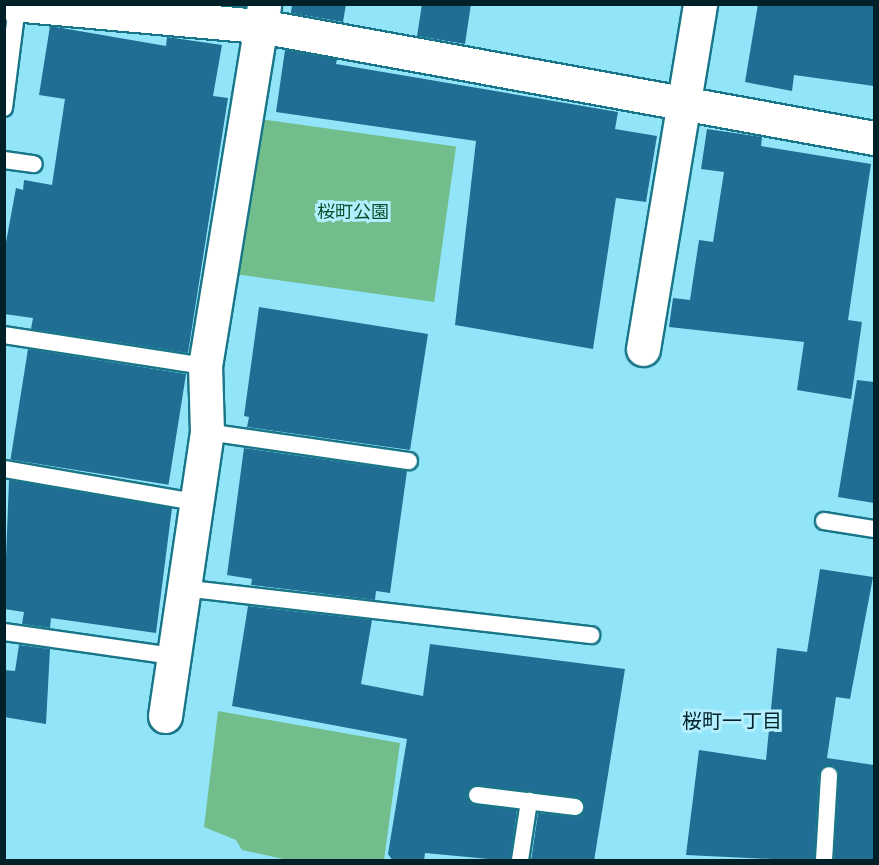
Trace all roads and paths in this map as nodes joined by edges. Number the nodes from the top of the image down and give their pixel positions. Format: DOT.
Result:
graph roads {
  1 [pos="700,4"];
  2 [pos="14,5"];
  3 [pos="262,15"];
  4 [pos="684,102"];
  5 [pos="4,108"];
  6 [pos="874,138"];
  7 [pos="4,160"];
  8 [pos="34,164"];
  9 [pos="4,335"];
  10 [pos="643,349"];
  11 [pos="205,366"];
  12 [pos="207,432"];
  13 [pos="409,460"];
  14 [pos="4,469"];
  15 [pos="196,502"];
  16 [pos="824,521"];
  17 [pos="874,530"];
  18 [pos="183,588"];
  19 [pos="4,632"];
  20 [pos="591,635"];
  21 [pos="172,656"];
  22 [pos="165,716"];
  23 [pos="829,775"];
  24 [pos="477,795"];
  25 [pos="529,801"];
  26 [pos="575,807"];
  27 [pos="520,861"];
  28 [pos="824,861"];
  1 -- 4 [label="street"];
  2 -- 3 [label="street"];
  2 -- 5 [label="lane"];
  3 -- 4 [label="street"];
  3 -- 11 [label="street"];
  4 -- 6 [label="street"];
  4 -- 10 [label="street"];
  7 -- 8 [label="lane"];
  9 -- 11 [label="lane"];
  11 -- 12 [label="street"];
  12 -- 13 [label="lane"];
  12 -- 15 [label="street"];
  14 -- 15 [label="lane"];
  15 -- 18 [label="street"];
  16 -- 17 [label="lane"];
  18 -- 20 [label="lane"];
  18 -- 21 [label="street"];
  19 -- 21 [label="lane"];
  21 -- 22 [label="street"];
  23 -- 28 [label="lane"];
  24 -- 25 [label="lane"];
  25 -- 26 [label="lane"];
  25 -- 27 [label="lane"];
}
